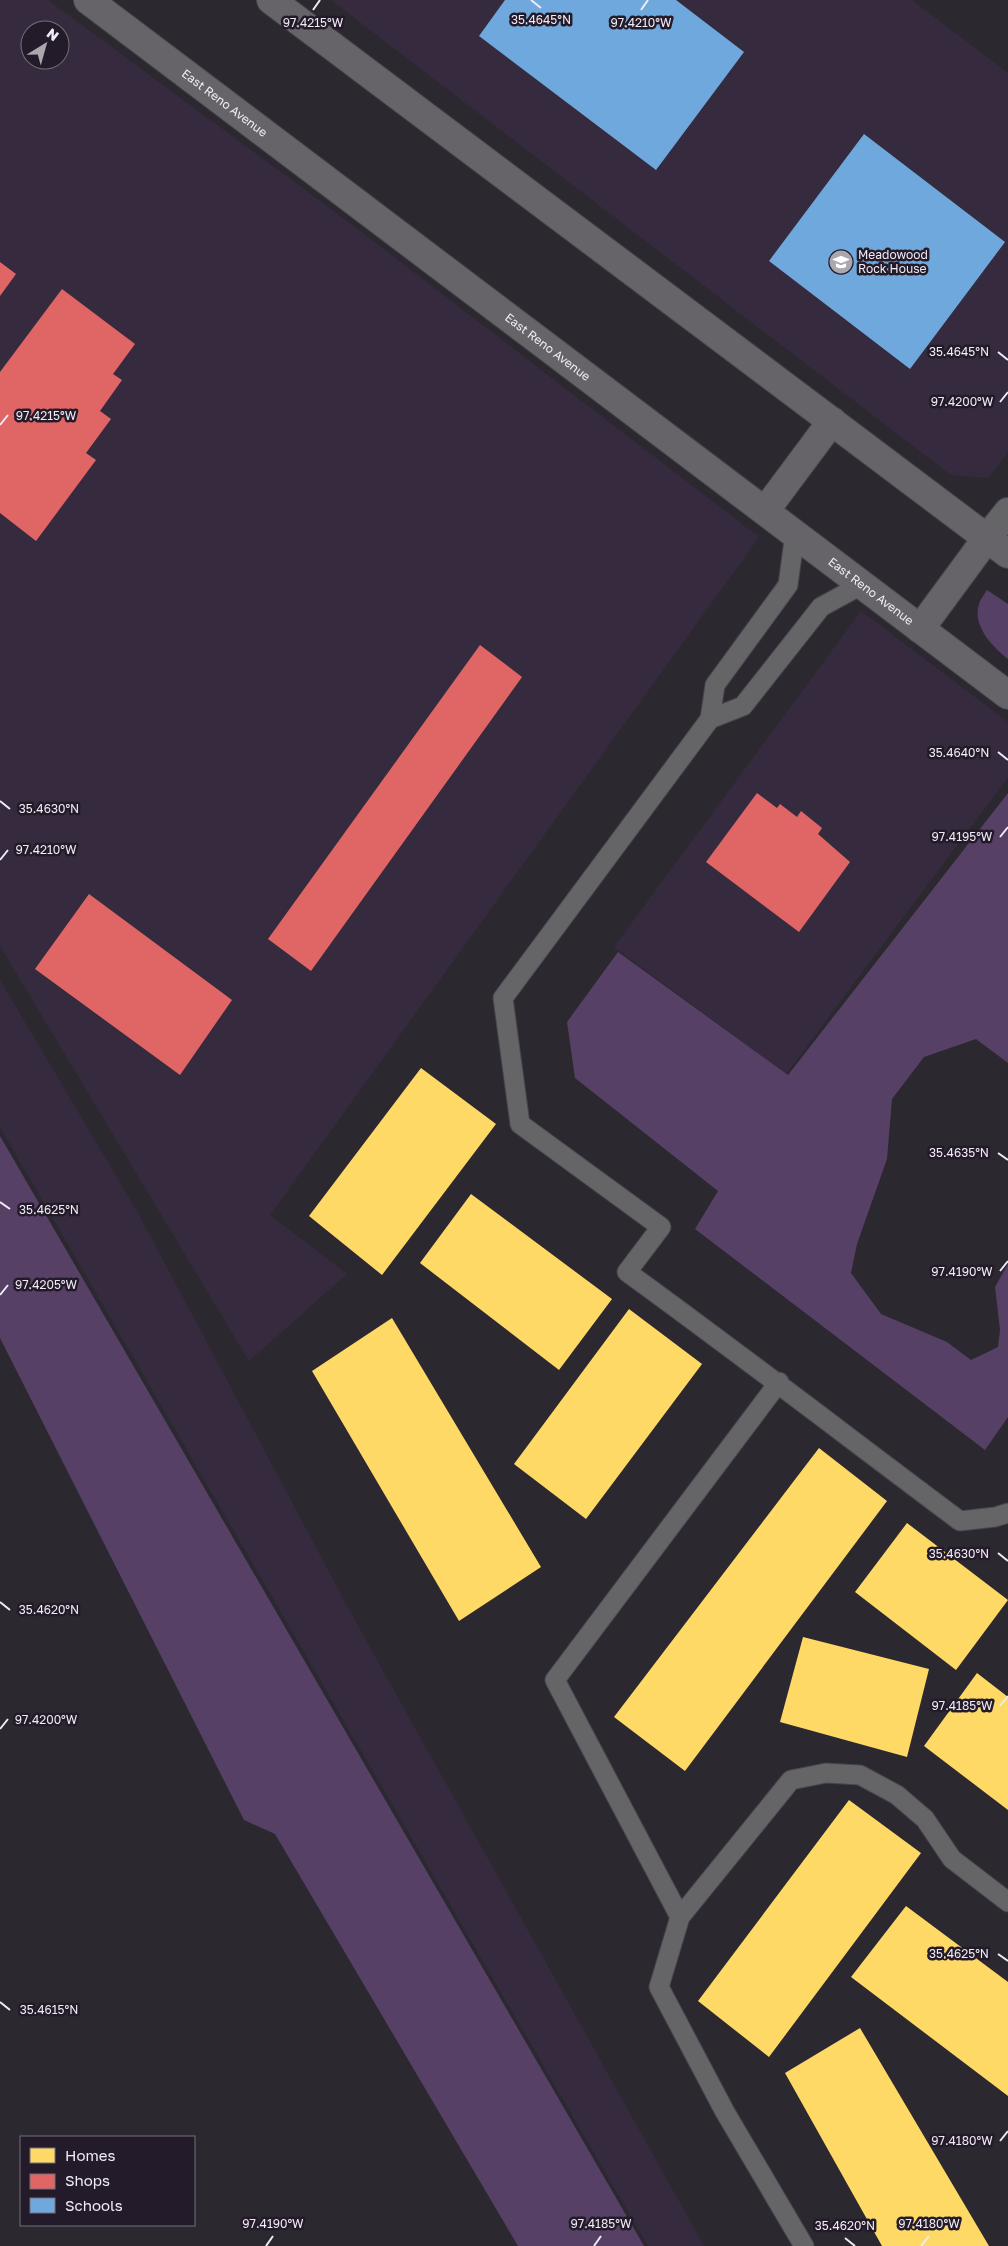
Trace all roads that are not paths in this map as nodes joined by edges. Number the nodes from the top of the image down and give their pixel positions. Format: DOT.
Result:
graph roads {
  1 [pos="88,0"];
  2 [pos="275,1"];
  3 [pos="832,421"];
  4 [pos="765,511"];
  5 [pos="1008,512"];
  6 [pos="794,533"];
  7 [pos="998,546"];
  8 [pos="863,584"];
  9 [pos="920,629"];
  10 [pos="1008,695"];
  11 [pos="710,719"];
  12 [pos="779,1382"];
  13 [pos="1008,1513"];
  14 [pos="1008,1902"];
  15 [pos="680,1917"];
  16 [pos="804,2246"];
  1 -- 4 [label="main road, East Reno Avenue"];
  2 -- 3 [label="main road"];
  3 -- 4 [label="main road"];
  3 -- 7 [label="main road"];
  4 -- 6 [label="main road, East Reno Avenue"];
  5 -- 7 [label="street"];
  6 -- 8 [label="main road, East Reno Avenue"];
  6 -- 11 [label="lane"];
  7 -- 9 [label="main road"];
  8 -- 9 [label="main road, East Reno Avenue"];
  8 -- 11 [label="lane"];
  9 -- 10 [label="main road, East Reno Avenue"];
  11 -- 12 [label="lane"];
  12 -- 13 [label="lane"];
  12 -- 15 [label="lane"];
  14 -- 15 [label="lane"];
  15 -- 16 [label="lane"];
}
